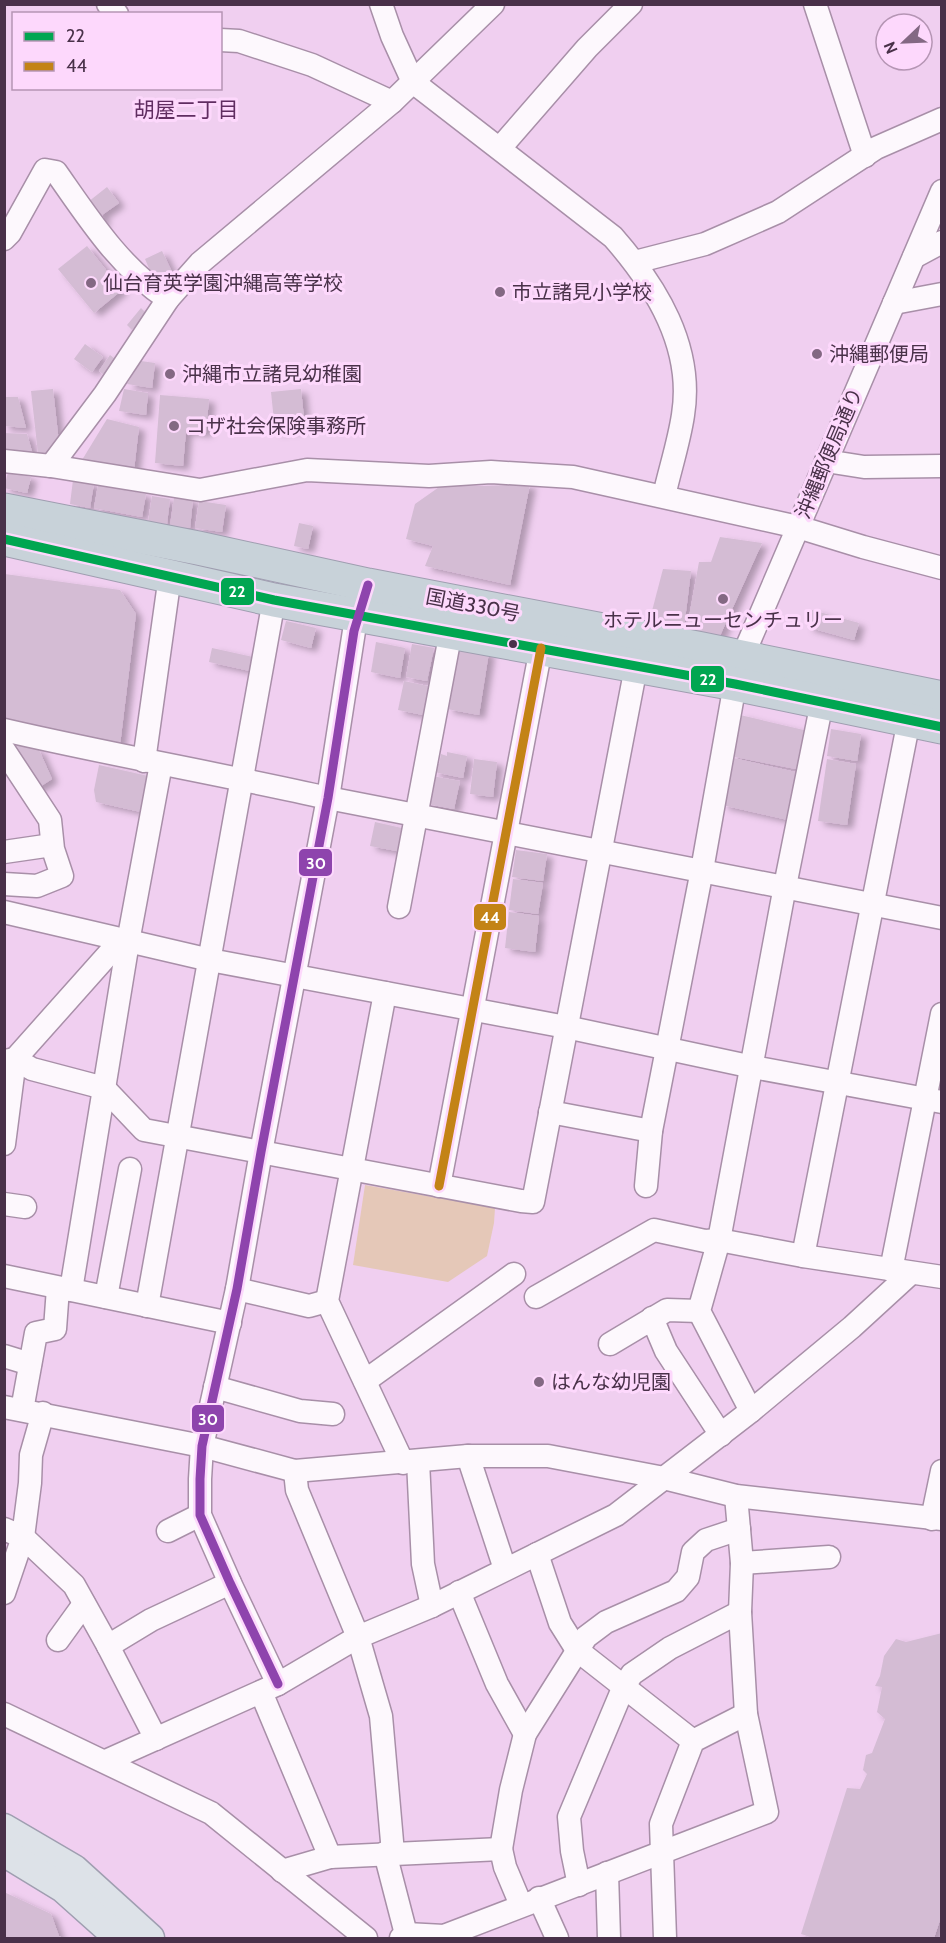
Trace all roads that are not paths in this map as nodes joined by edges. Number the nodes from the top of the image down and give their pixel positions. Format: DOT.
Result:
graph roads {
  1 [pos="381,4"];
  2 [pos="631,4"];
  3 [pos="815,4"];
  4 [pos="480,9"];
  5 [pos="222,39"];
  6 [pos="413,82"];
  7 [pos="392,102"];
  8 [pos="942,119"];
  9 [pos="500,148"];
  10 [pos="865,156"];
  11 [pos="942,191"];
  12 [pos="4,239"];
  13 [pos="942,242"];
  14 [pos="914,257"];
  15 [pos="635,262"];
  16 [pos="942,294"];
  17 [pos="168,299"];
  18 [pos="894,303"];
  19 [pos="4,461"];
  20 [pos="826,461"];
  21 [pos="51,466"];
  22 [pos="942,466"];
  23 [pos="664,496"];
  24 [pos="4,510"];
  25 [pos="798,527"];
  26 [pos="4,539"];
  27 [pos="942,568"];
  28 [pos="170,576"];
  29 [pos="274,600"];
  30 [pos="363,600"];
  31 [pos="450,631"];
  32 [pos="541,648"];
  33 [pos="636,667"];
  34 [pos="739,671"];
  35 [pos="942,698"];
  36 [pos="822,702"];
  37 [pos="909,720"];
  38 [pos="942,727"];
  39 [pos="4,730"];
  40 [pos="4,750"];
  41 [pos="152,762"];
  42 [pos="242,778"];
  43 [pos="14,782"];
  44 [pos="328,798"];
  45 [pos="417,814"];
  46 [pos="506,831"];
  47 [pos="52,845"];
  48 [pos="600,850"];
  49 [pos="4,852"];
  50 [pos="702,870"];
  51 [pos="4,884"];
  52 [pos="785,886"];
  53 [pos="874,904"];
  54 [pos="399,907"];
  55 [pos="4,912"];
  56 [pos="942,918"];
  57 [pos="128,942"];
  58 [pos="210,960"];
  59 [pos="296,976"];
  60 [pos="385,993"];
  61 [pos="471,1010"];
  62 [pos="942,1014"];
  63 [pos="566,1027"];
  64 [pos="668,1048"];
  65 [pos="10,1060"];
  66 [pos="753,1067"];
  67 [pos="838,1082"];
  68 [pos="104,1088"];
  69 [pos="933,1101"];
  70 [pos="550,1112"];
  71 [pos="651,1131"];
  72 [pos="177,1136"];
  73 [pos="4,1144"];
  74 [pos="261,1152"];
  75 [pos="130,1169"];
  76 [pos="350,1170"];
  77 [pos="439,1186"];
  78 [pos="646,1186"];
  79 [pos="719,1240"];
  80 [pos="803,1256"];
  81 [pos="901,1271"];
  82 [pos="514,1274"];
  83 [pos="4,1276"];
  84 [pos="942,1277"];
  85 [pos="65,1289"];
  86 [pos="237,1289"];
  87 [pos="106,1297"];
  88 [pos="536,1297"];
  89 [pos="327,1301"];
  90 [pos="147,1306"];
  91 [pos="699,1311"];
  92 [pos="652,1318"];
  93 [pos="230,1323"];
  94 [pos="610,1344"];
  95 [pos="22,1352"];
  96 [pos="365,1381"];
  97 [pos="215,1387"];
  98 [pos="23,1410"];
  99 [pos="751,1411"];
  100 [pos="333,1414"];
  101 [pos="721,1435"];
  102 [pos="202,1446"];
  103 [pos="468,1456"];
  104 [pos="410,1462"];
  105 [pos="295,1471"];
  106 [pos="942,1471"];
  107 [pos="664,1478"];
  108 [pos="736,1496"];
  109 [pos="200,1515"];
  110 [pos="937,1519"];
  111 [pos="739,1529"];
  112 [pos="168,1531"];
  113 [pos="14,1533"];
  114 [pos="537,1554"];
  115 [pos="829,1557"];
  116 [pos="742,1563"];
  117 [pos="505,1569"];
  118 [pos="230,1583"];
  119 [pos="459,1592"];
  120 [pos="4,1593"];
  121 [pos="84,1604"];
  122 [pos="432,1606"];
  123 [pos="740,1612"];
  124 [pos="358,1636"];
  125 [pos="58,1640"];
  126 [pos="108,1646"];
  127 [pos="577,1650"];
  128 [pos="624,1686"];
  129 [pos="270,1688"];
  130 [pos="4,1714"];
  131 [pos="746,1714"];
  132 [pos="525,1734"];
  133 [pos="156,1739"];
  134 [pos="693,1741"];
  135 [pos="106,1761"];
  136 [pos="4,1828"];
  137 [pos="501,1849"];
  138 [pos="4,1852"];
  139 [pos="663,1852"];
  140 [pos="389,1853"];
  141 [pos="330,1857"];
  142 [pos="282,1871"];
  143 [pos="4,1872"];
  144 [pos="607,1873"];
  145 [pos="579,1885"];
  146 [pos="530,1902"];
  147 [pos="403,1936"];
  148 [pos="111,1938"];
  149 [pos="118,1938"];
  150 [pos="150,1938"];
  151 [pos="366,1938"];
  152 [pos="557,1938"];
  153 [pos="609,1938"];
  154 [pos="665,1938"];
  1 -- 6 [label="street"];
  2 -- 9 [label="street"];
  3 -- 10 [label="street"];
  4 -- 6 [label="street"];
  5 -- 7 [label="street"];
  6 -- 7 [label="street"];
  6 -- 9 [label="street"];
  7 -- 17 [label="street"];
  8 -- 10 [label="street"];
  9 -- 15 [label="street"];
  10 -- 15 [label="street"];
  11 -- 14 [label="street, 沖縄郵便局通り"];
  12 -- 17 [label="street"];
  13 -- 14 [label="street"];
  14 -- 18 [label="street, 沖縄郵便局通り"];
  15 -- 23 [label="street"];
  16 -- 18 [label="street"];
  17 -- 21 [label="street"];
  18 -- 20 [label="street, 沖縄郵便局通り"];
  19 -- 21 [label="street"];
  20 -- 22 [label="street"];
  20 -- 25 [label="street, 沖縄郵便局通り"];
  21 -- 23 [label="street"];
  23 -- 25 [label="street"];
  24 -- 30 [label="highway, 国道330号"];
  25 -- 27 [label="street"];
  25 -- 34 [label="street, 沖縄郵便局通り"];
  26 -- 28 [label="highway, 国道330号"];
  28 -- 29 [label="highway, 国道330号"];
  28 -- 41 [label="street"];
  29 -- 30 [label="highway, 国道330号"];
  29 -- 42 [label="street"];
  30 -- 31 [label="highway, 国道330号"];
  30 -- 34 [label="highway, 国道330号"];
  30 -- 44 [label="street"];
  31 -- 32 [label="highway, 国道330号"];
  31 -- 45 [label="street"];
  32 -- 33 [label="highway, 国道330号"];
  32 -- 46 [label="street"];
  33 -- 34 [label="highway, 国道330号"];
  33 -- 48 [label="street"];
  34 -- 35 [label="highway, 国道330号"];
  34 -- 36 [label="highway, 国道330号"];
  34 -- 50 [label="street, 沖縄郵便局通り"];
  36 -- 37 [label="highway, 国道330号"];
  36 -- 52 [label="street"];
  37 -- 38 [label="highway, 国道330号"];
  37 -- 53 [label="street"];
  39 -- 41 [label="street"];
  40 -- 43 [label="street"];
  41 -- 42 [label="street"];
  41 -- 57 [label="street"];
  42 -- 44 [label="street"];
  42 -- 58 [label="street"];
  43 -- 47 [label="street"];
  44 -- 45 [label="street"];
  44 -- 59 [label="street"];
  45 -- 46 [label="street"];
  45 -- 54 [label="street"];
  46 -- 48 [label="street"];
  46 -- 61 [label="street"];
  47 -- 49 [label="street"];
  47 -- 51 [label="street"];
  48 -- 50 [label="street"];
  48 -- 63 [label="street"];
  50 -- 52 [label="street"];
  50 -- 64 [label="street, 沖縄郵便局通り"];
  52 -- 53 [label="street"];
  52 -- 66 [label="street"];
  53 -- 56 [label="street"];
  53 -- 67 [label="street"];
  55 -- 57 [label="street"];
  57 -- 58 [label="street"];
  57 -- 65 [label="street"];
  57 -- 68 [label="street"];
  58 -- 59 [label="street"];
  58 -- 72 [label="street"];
  59 -- 60 [label="street"];
  59 -- 74 [label="street"];
  60 -- 61 [label="street"];
  60 -- 76 [label="street"];
  61 -- 63 [label="street"];
  61 -- 77 [label="street"];
  62 -- 69 [label="street"];
  63 -- 64 [label="street"];
  63 -- 70 [label="street"];
  64 -- 66 [label="street"];
  64 -- 71 [label="street, 沖縄郵便局通り"];
  65 -- 68 [label="street"];
  65 -- 73 [label="street"];
  66 -- 67 [label="street"];
  66 -- 79 [label="street"];
  67 -- 69 [label="street"];
  67 -- 80 [label="street"];
  68 -- 72 [label="street"];
  68 -- 85 [label="street"];
  69 -- 81 [label="street"];
  70 -- 71 [label="street"];
  70 -- 77 [label="street"];
  71 -- 78 [label="street, 沖縄郵便局通り"];
  72 -- 74 [label="street"];
  72 -- 90 [label="street"];
  74 -- 76 [label="street"];
  74 -- 86 [label="street"];
  75 -- 87 [label="street"];
  76 -- 77 [label="street"];
  76 -- 89 [label="street"];
  79 -- 80 [label="street"];
  79 -- 88 [label="street"];
  79 -- 91 [label="street"];
  80 -- 81 [label="street"];
  81 -- 84 [label="street"];
  81 -- 99 [label="street"];
  82 -- 96 [label="street"];
  83 -- 85 [label="street"];
  85 -- 87 [label="street"];
  85 -- 95 [label="street"];
  86 -- 89 [label="street"];
  86 -- 93 [label="street"];
  87 -- 90 [label="street"];
  89 -- 96 [label="street"];
  90 -- 93 [label="street"];
  91 -- 92 [label="street"];
  91 -- 99 [label="street"];
  92 -- 94 [label="street"];
  92 -- 101 [label="street"];
  93 -- 97 [label="street"];
  95 -- 98 [label="street"];
  96 -- 104 [label="street"];
  97 -- 100 [label="street"];
  97 -- 102 [label="street"];
  98 -- 102 [label="street"];
  98 -- 113 [label="street"];
  99 -- 101 [label="street"];
  101 -- 107 [label="street"];
  102 -- 105 [label="street"];
  102 -- 109 [label="street"];
  103 -- 104 [label="street"];
  103 -- 107 [label="street"];
  103 -- 117 [label="street"];
  104 -- 105 [label="street"];
  104 -- 122 [label="street"];
  105 -- 124 [label="street"];
  106 -- 110 [label="street"];
  107 -- 108 [label="street"];
  107 -- 114 [label="street"];
  108 -- 110 [label="street"];
  108 -- 111 [label="street"];
  109 -- 112 [label="street"];
  109 -- 118 [label="street"];
  111 -- 116 [label="street"];
  111 -- 127 [label="street"];
  113 -- 120 [label="street"];
  113 -- 121 [label="street"];
  114 -- 117 [label="street"];
  114 -- 127 [label="street"];
  115 -- 116 [label="street"];
  116 -- 123 [label="street"];
  117 -- 119 [label="street"];
  118 -- 126 [label="street"];
  118 -- 129 [label="street"];
  119 -- 122 [label="street"];
  119 -- 132 [label="street"];
  121 -- 125 [label="street"];
  121 -- 126 [label="street"];
  122 -- 124 [label="street"];
  123 -- 128 [label="street"];
  123 -- 131 [label="street"];
  124 -- 129 [label="street"];
  124 -- 140 [label="street"];
  126 -- 133 [label="street"];
  127 -- 128 [label="street"];
  127 -- 132 [label="street"];
  128 -- 134 [label="street"];
  128 -- 145 [label="street"];
  129 -- 133 [label="street"];
  129 -- 141 [label="street"];
  130 -- 135 [label="street"];
  131 -- 134 [label="street"];
  131 -- 139 [label="street"];
  132 -- 137 [label="street"];
  133 -- 135 [label="street"];
  134 -- 139 [label="street"];
  135 -- 142 [label="street"];
  136 -- 150 [label="main road"];
  137 -- 140 [label="street"];
  137 -- 146 [label="street"];
  138 -- 149 [label="main road"];
  139 -- 144 [label="street"];
  139 -- 154 [label="street"];
  140 -- 141 [label="street"];
  140 -- 147 [label="street"];
  141 -- 142 [label="street"];
  142 -- 151 [label="street"];
  143 -- 148 [label="main road"];
  144 -- 145 [label="street"];
  144 -- 153 [label="street"];
  145 -- 146 [label="street"];
  146 -- 147 [label="street"];
  146 -- 152 [label="street"];
}
